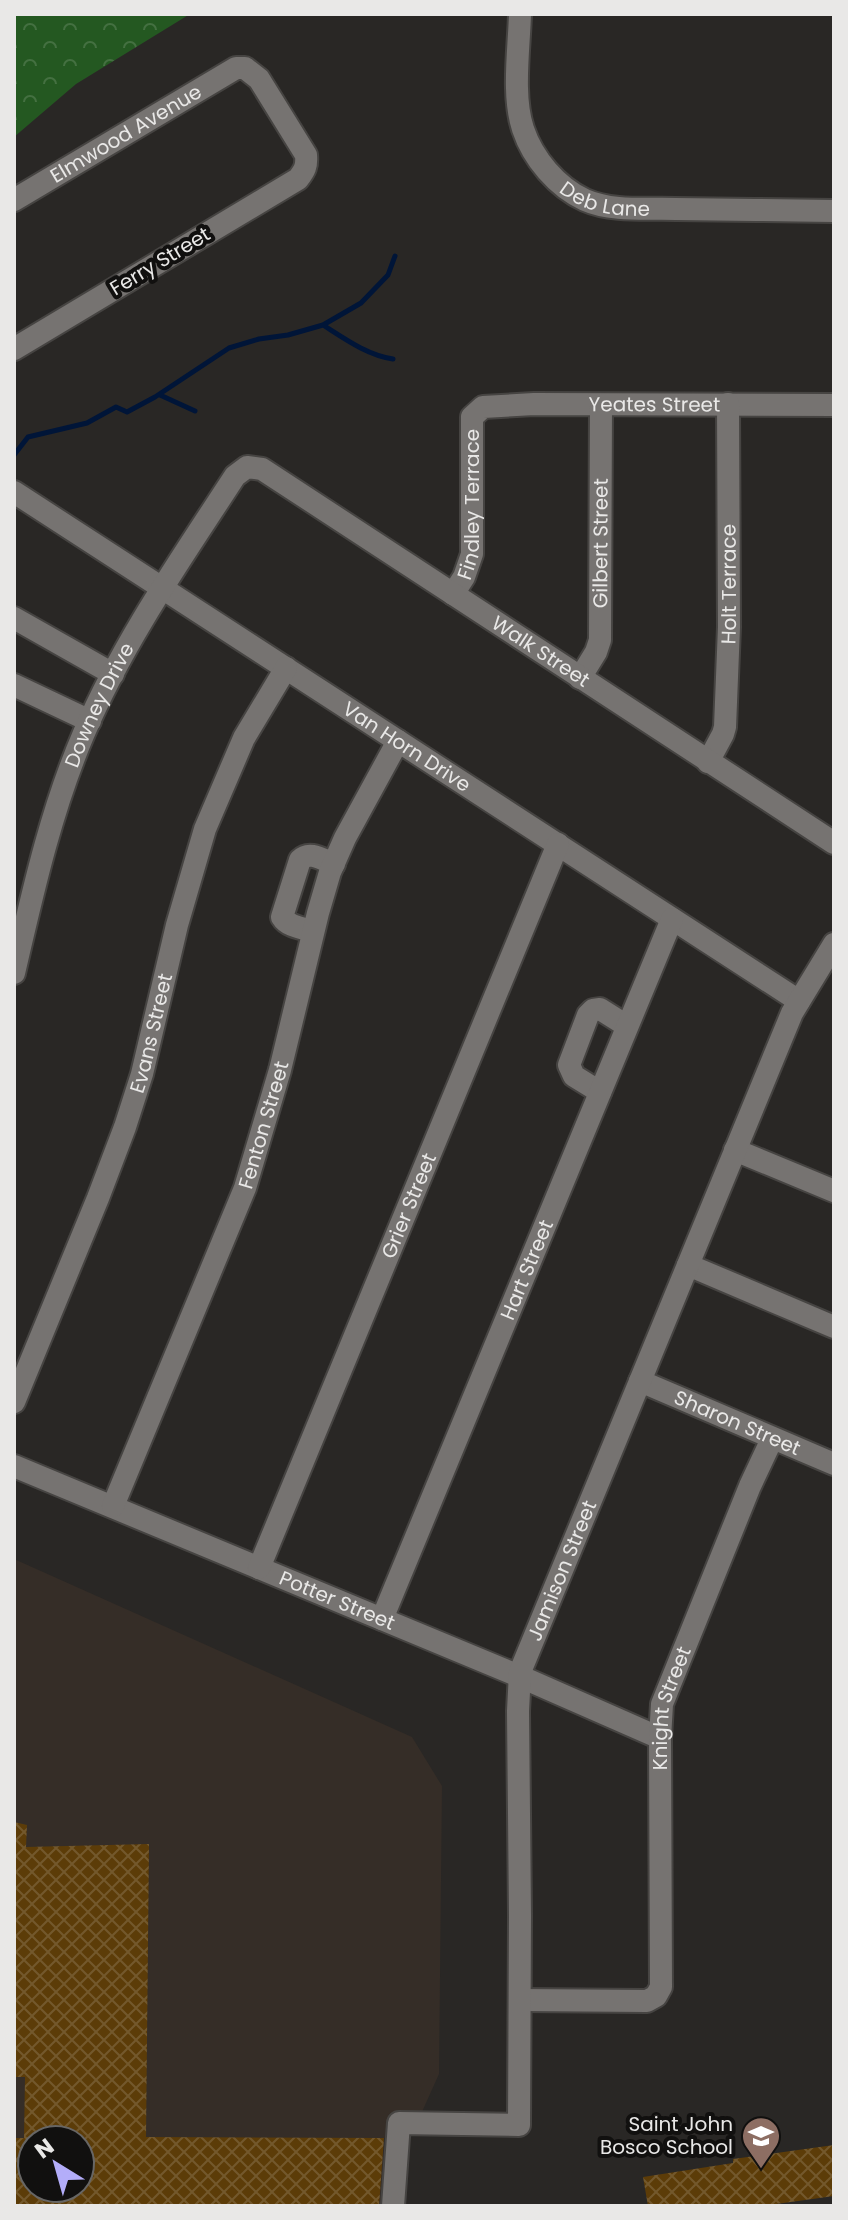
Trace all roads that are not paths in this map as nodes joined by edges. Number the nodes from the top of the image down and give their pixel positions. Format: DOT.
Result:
graph roads {
  1 [pos="520,14"];
  2 [pos="305,171"];
  3 [pos="14,200"];
  4 [pos="834,211"];
  5 [pos="14,349"];
  6 [pos="728,404"];
  7 [pos="601,405"];
  8 [pos="834,405"];
  9 [pos="478,411"];
  10 [pos="247,467"];
  11 [pos="14,492"];
  12 [pos="163,587"];
  13 [pos="453,594"];
  14 [pos="14,618"];
  15 [pos="286,668"];
  16 [pos="113,674"];
  17 [pos="580,678"];
  18 [pos="14,685"];
  19 [pos="90,721"];
  20 [pos="398,741"];
  21 [pos="708,762"];
  22 [pos="834,843"];
  23 [pos="558,844"];
  24 [pos="334,864"];
  25 [pos="672,919"];
  26 [pos="313,931"];
  27 [pos="834,944"];
  28 [pos="14,973"];
  29 [pos="799,1001"];
  30 [pos="627,1026"];
  31 [pos="600,1092"];
  32 [pos="735,1150"];
  33 [pos="834,1191"];
  34 [pos="688,1265"];
  35 [pos="834,1327"];
  36 [pos="640,1381"];
  37 [pos="14,1402"];
  38 [pos="772,1439"];
  39 [pos="834,1464"];
  40 [pos="14,1466"];
  41 [pos="113,1506"];
  42 [pos="259,1568"];
  43 [pos="382,1619"];
  44 [pos="519,1676"];
  45 [pos="660,1738"];
  46 [pos="520,2000"];
  47 [pos="393,2206"];
  1 -- 4 [label="street, Deb Lane"];
  2 -- 3 [label="street, Elmwood Avenue"];
  2 -- 5 [label="street, Ferry Street"];
  6 -- 7 [label="street, Yeates Street"];
  6 -- 8 [label="street, Yeates Street"];
  6 -- 21 [label="street, Holt Terrace"];
  7 -- 9 [label="street, Yeates Street"];
  7 -- 17 [label="street, Gilbert Street"];
  9 -- 13 [label="street, Findley Terrace"];
  10 -- 12 [label="street, Downey Drive"];
  10 -- 13 [label="street, Walk Street"];
  11 -- 12 [label="street, Van Horn Drive"];
  12 -- 15 [label="street, Van Horn Drive"];
  12 -- 16 [label="street, Downey Drive"];
  13 -- 17 [label="street, Walk Street"];
  14 -- 16 [label="street"];
  15 -- 20 [label="street, Van Horn Drive"];
  15 -- 37 [label="street, Evans Street"];
  16 -- 19 [label="street, Downey Drive"];
  17 -- 21 [label="street, Walk Street"];
  18 -- 19 [label="street"];
  19 -- 28 [label="street, Downey Drive"];
  20 -- 23 [label="street, Van Horn Drive"];
  20 -- 24 [label="street, Fenton Street"];
  21 -- 22 [label="street, Walk Street"];
  23 -- 25 [label="street, Van Horn Drive"];
  23 -- 42 [label="street, Grier Street"];
  24 -- 26 [label="street, Fenton Street"];
  24 -- 26 [label="street"];
  25 -- 29 [label="street, Van Horn Drive"];
  25 -- 30 [label="street, Hart Street"];
  26 -- 41 [label="street, Fenton Street"];
  27 -- 29 [label="street, Jamison Street"];
  29 -- 32 [label="street, Jamison Street"];
  30 -- 31 [label="street, Hart Street"];
  30 -- 31 [label="street"];
  31 -- 43 [label="street, Hart Street"];
  32 -- 33 [label="street"];
  32 -- 34 [label="street, Jamison Street"];
  34 -- 35 [label="street"];
  34 -- 36 [label="street, Jamison Street"];
  36 -- 38 [label="street, Sharon Street"];
  36 -- 44 [label="street, Jamison Street"];
  38 -- 39 [label="street, Sharon Street"];
  38 -- 45 [label="street, Knight Street"];
  40 -- 41 [label="street, Potter Street"];
  41 -- 42 [label="street, Potter Street"];
  42 -- 43 [label="street, Potter Street"];
  43 -- 44 [label="street, Potter Street"];
  44 -- 45 [label="street, Potter Street"];
  44 -- 46 [label="street, Jamison Street"];
  45 -- 46 [label="street, Knight Street"];
  46 -- 47 [label="street, Jamison Street"];
}
